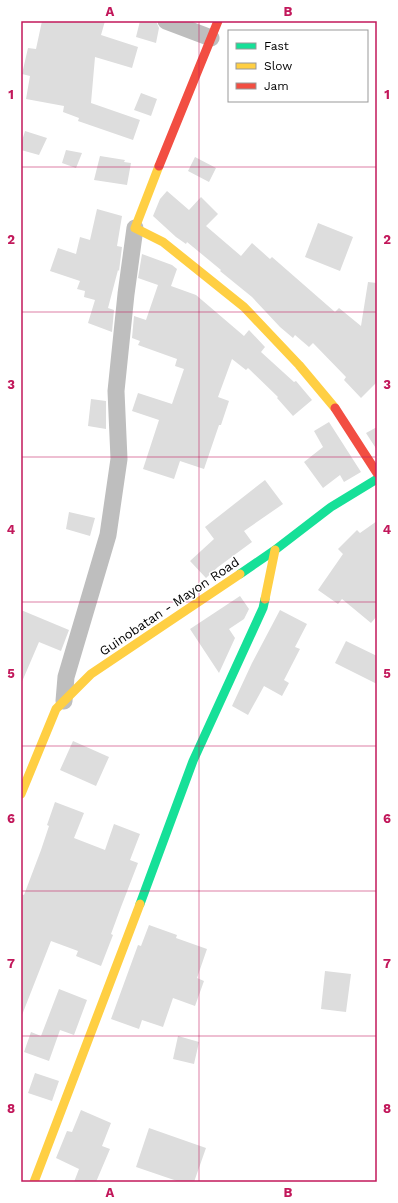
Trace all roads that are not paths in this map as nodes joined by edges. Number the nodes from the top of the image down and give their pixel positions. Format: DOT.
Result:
graph roads {
  1 [pos="166,21"];
  2 [pos="218,21"];
  3 [pos="211,38"];
  4 [pos="135,228"];
  5 [pos="377,473"];
  6 [pos="377,478"];
  7 [pos="275,550"];
  8 [pos="64,701"];
  9 [pos="21,794"];
  10 [pos="34,1182"];
  1 -- 3 [label="street"];
  2 -- 3 [label="street"];
  3 -- 4 [label="street"];
  4 -- 5 [label="street"];
  4 -- 8 [label="street"];
  6 -- 7 [label="street, Guinobatan - Mayon Road"];
  7 -- 8 [label="street, Guinobatan - Mayon Road"];
  7 -- 10 [label="street"];
  8 -- 9 [label="street, Guinobatan - Mayon Road"];
}
